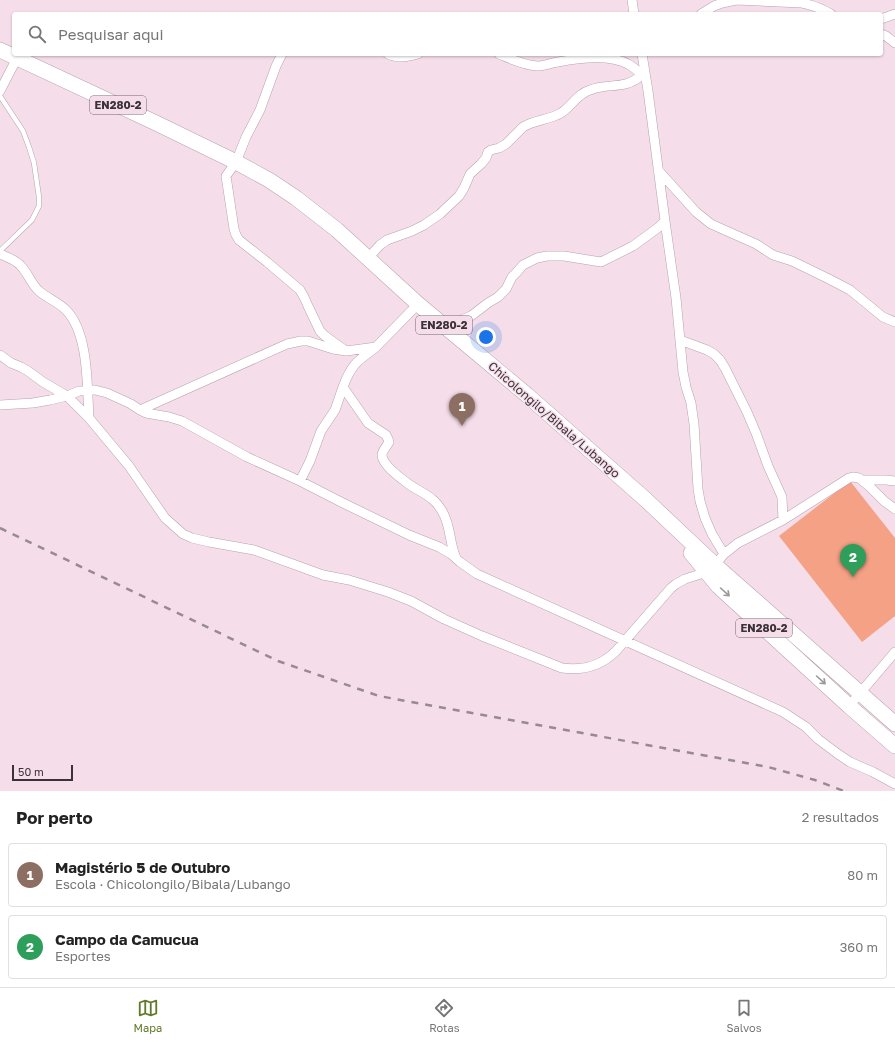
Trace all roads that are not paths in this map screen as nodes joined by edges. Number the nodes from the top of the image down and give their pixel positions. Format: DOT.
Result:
graph roads {
  1 [pos="632,0"];
  2 [pos="724,1"];
  3 [pos="634,12"];
  4 [pos="705,12"];
  5 [pos="828,12"];
  6 [pos="895,14"];
  7 [pos="883,18"];
  8 [pos="883,35"];
  9 [pos="895,43"];
  10 [pos="0,50"];
  11 [pos="281,56"];
  12 [pos="393,56"];
  13 [pos="409,56"];
  14 [pos="504,56"];
  15 [pos="642,56"];
  16 [pos="16,58"];
  17 [pos="644,76"];
  18 [pos="0,91"];
  19 [pos="0,96"];
  20 [pos="236,162"];
  21 [pos="658,170"];
  22 [pos="665,221"];
  23 [pos="0,250"];
  24 [pos="0,254"];
  25 [pos="368,258"];
  26 [pos="418,304"];
  27 [pos="895,322"];
  28 [pos="443,324"];
  29 [pos="680,340"];
  30 [pos="376,347"];
  31 [pos="346,351"];
  32 [pos="0,355"];
  33 [pos="343,387"];
  34 [pos="88,390"];
  35 [pos="67,396"];
  36 [pos="0,405"];
  37 [pos="140,410"];
  38 [pos="89,418"];
  39 [pos="862,480"];
  40 [pos="300,481"];
  41 [pos="895,481"];
  42 [pos="895,509"];
  43 [pos="783,520"];
  44 [pos="456,559"];
  45 [pos="715,564"];
  46 [pos="625,640"];
  47 [pos="895,652"];
  48 [pos="860,693"];
  49 [pos="849,706"];
  50 [pos="895,724"];
  51 [pos="895,746"];
  52 [pos="895,784"];
  1 -- 3 [label="street"];
  2 -- 4 [label="street"];
  2 -- 5 [label="street"];
  6 -- 7 [label="street"];
  8 -- 9 [label="street"];
  10 -- 16 [label="main road, Chicolongilo/Bibala/Lubango / EN280-2"];
  11 -- 20 [label="street"];
  12 -- 13 [label="street"];
  14 -- 17 [label="street"];
  15 -- 17 [label="street"];
  16 -- 18 [label="street"];
  16 -- 20 [label="main road, Chicolongilo/Bibala/Lubango / EN280-2"];
  17 -- 21 [label="street"];
  17 -- 25 [label="street"];
  19 -- 23 [label="lane"];
  20 -- 25 [label="main road, Chicolongilo/Bibala/Lubango / EN280-2"];
  20 -- 31 [label="street"];
  21 -- 22 [label="street"];
  21 -- 27 [label="street"];
  22 -- 28 [label="street"];
  22 -- 29 [label="street"];
  24 -- 34 [label="street"];
  25 -- 26 [label="main road, Chicolongilo/Bibala/Lubango / EN280-2"];
  26 -- 28 [label="main road, Chicolongilo/Bibala/Lubango / EN280-2"];
  26 -- 30 [label="street"];
  28 -- 45 [label="main road, Chicolongilo/Bibala/Lubango / EN280-2"];
  29 -- 43 [label="street"];
  29 -- 45 [label="street"];
  30 -- 31 [label="street"];
  30 -- 33 [label="street"];
  31 -- 37 [label="street"];
  32 -- 35 [label="street"];
  33 -- 40 [label="street"];
  33 -- 44 [label="street"];
  34 -- 35 [label="street"];
  34 -- 37 [label="street"];
  34 -- 38 [label="street"];
  35 -- 36 [label="street"];
  35 -- 38 [label="street"];
  37 -- 40 [label="street"];
  38 -- 46 [label="street"];
  39 -- 41 [label="street"];
  39 -- 42 [label="street"];
  39 -- 43 [label="street"];
  40 -- 44 [label="street"];
  43 -- 45 [label="street"];
  44 -- 46 [label="street"];
  45 -- 46 [label="street"];
  45 -- 48 [label="main road, EN280-2"];
  45 -- 49 [label="main road, EN280-2, one-way"];
  46 -- 52 [label="street"];
  47 -- 48 [label="street"];
  48 -- 49 [label="street"];
  48 -- 50 [label="main road, EN280-2"];
  49 -- 51 [label="main road, EN280-2"];
}
